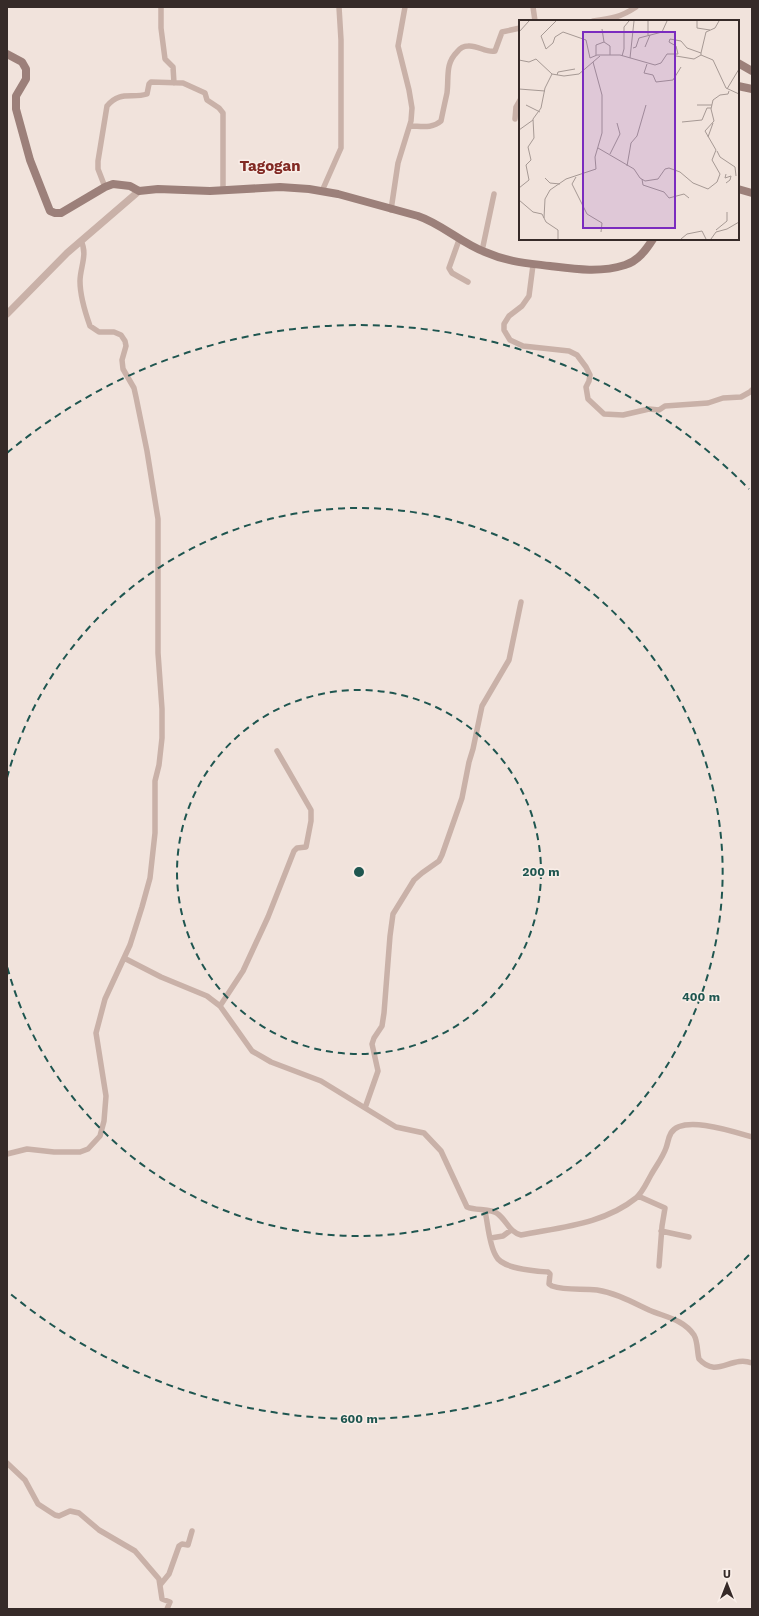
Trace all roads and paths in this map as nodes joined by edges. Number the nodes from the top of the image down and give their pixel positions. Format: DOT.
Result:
graph roads {
  1 [pos="160,7"];
  2 [pos="339,7"];
  3 [pos="405,7"];
  4 [pos="533,7"];
  5 [pos="636,7"];
  6 [pos="535,20"];
  7 [pos="600,20"];
  8 [pos="519,28"];
  9 [pos="7,54"];
  10 [pos="739,64"];
  11 [pos="752,72"];
  12 [pos="174,83"];
  13 [pos="739,86"];
  14 [pos="752,90"];
  15 [pos="519,102"];
  16 [pos="515,119"];
  17 [pos="410,126"];
  18 [pos="104,187"];
  19 [pos="739,188"];
  20 [pos="139,191"];
  21 [pos="223,191"];
  22 [pos="322,191"];
  23 [pos="752,193"];
  24 [pos="494,194"];
  25 [pos="391,210"];
  26 [pos="459,240"];
  27 [pos="652,240"];
  28 [pos="81,241"];
  29 [pos="482,251"];
  30 [pos="533,265"];
  31 [pos="468,282"];
  32 [pos="7,314"];
  33 [pos="752,390"];
  34 [pos="521,602"];
  35 [pos="277,751"];
  36 [pos="124,958"];
  37 [pos="220,1006"];
  38 [pos="365,1108"];
  39 [pos="752,1137"];
  40 [pos="7,1154"];
  41 [pos="638,1196"];
  42 [pos="485,1211"];
  43 [pos="511,1230"];
  44 [pos="661,1231"];
  45 [pos="689,1237"];
  46 [pos="491,1238"];
  47 [pos="660,1266"];
  48 [pos="752,1363"];
  49 [pos="7,1463"];
  50 [pos="192,1531"];
  51 [pos="160,1585"];
  52 [pos="168,1609"];
  1 -- 12 [label="street"];
  2 -- 22 [label="street"];
  3 -- 17 [label="street"];
  4 -- 6 [label="street"];
  5 -- 7 [label="street"];
  8 -- 17 [label="street"];
  9 -- 18 [label="main road"];
  10 -- 11 [label="main road"];
  12 -- 18 [label="street"];
  12 -- 21 [label="street"];
  13 -- 14 [label="main road"];
  15 -- 16 [label="street"];
  17 -- 25 [label="street"];
  18 -- 20 [label="main road"];
  19 -- 23 [label="main road"];
  20 -- 21 [label="main road"];
  20 -- 28 [label="street"];
  21 -- 22 [label="main road"];
  22 -- 25 [label="main road"];
  24 -- 29 [label="street"];
  25 -- 26 [label="main road"];
  26 -- 29 [label="main road"];
  26 -- 31 [label="street"];
  27 -- 30 [label="main road"];
  28 -- 32 [label="street"];
  28 -- 36 [label="street"];
  29 -- 30 [label="main road"];
  30 -- 33 [label="street"];
  34 -- 38 [label="street"];
  35 -- 37 [label="street"];
  36 -- 37 [label="street"];
  36 -- 40 [label="street"];
  37 -- 38 [label="street"];
  38 -- 42 [label="street"];
  39 -- 41 [label="street"];
  41 -- 43 [label="street"];
  41 -- 44 [label="street"];
  42 -- 43 [label="street"];
  42 -- 46 [label="street"];
  43 -- 46 [label="street"];
  44 -- 45 [label="street"];
  44 -- 47 [label="street"];
  46 -- 48 [label="street"];
  49 -- 51 [label="street"];
  50 -- 51 [label="street"];
  51 -- 52 [label="street"];
}
